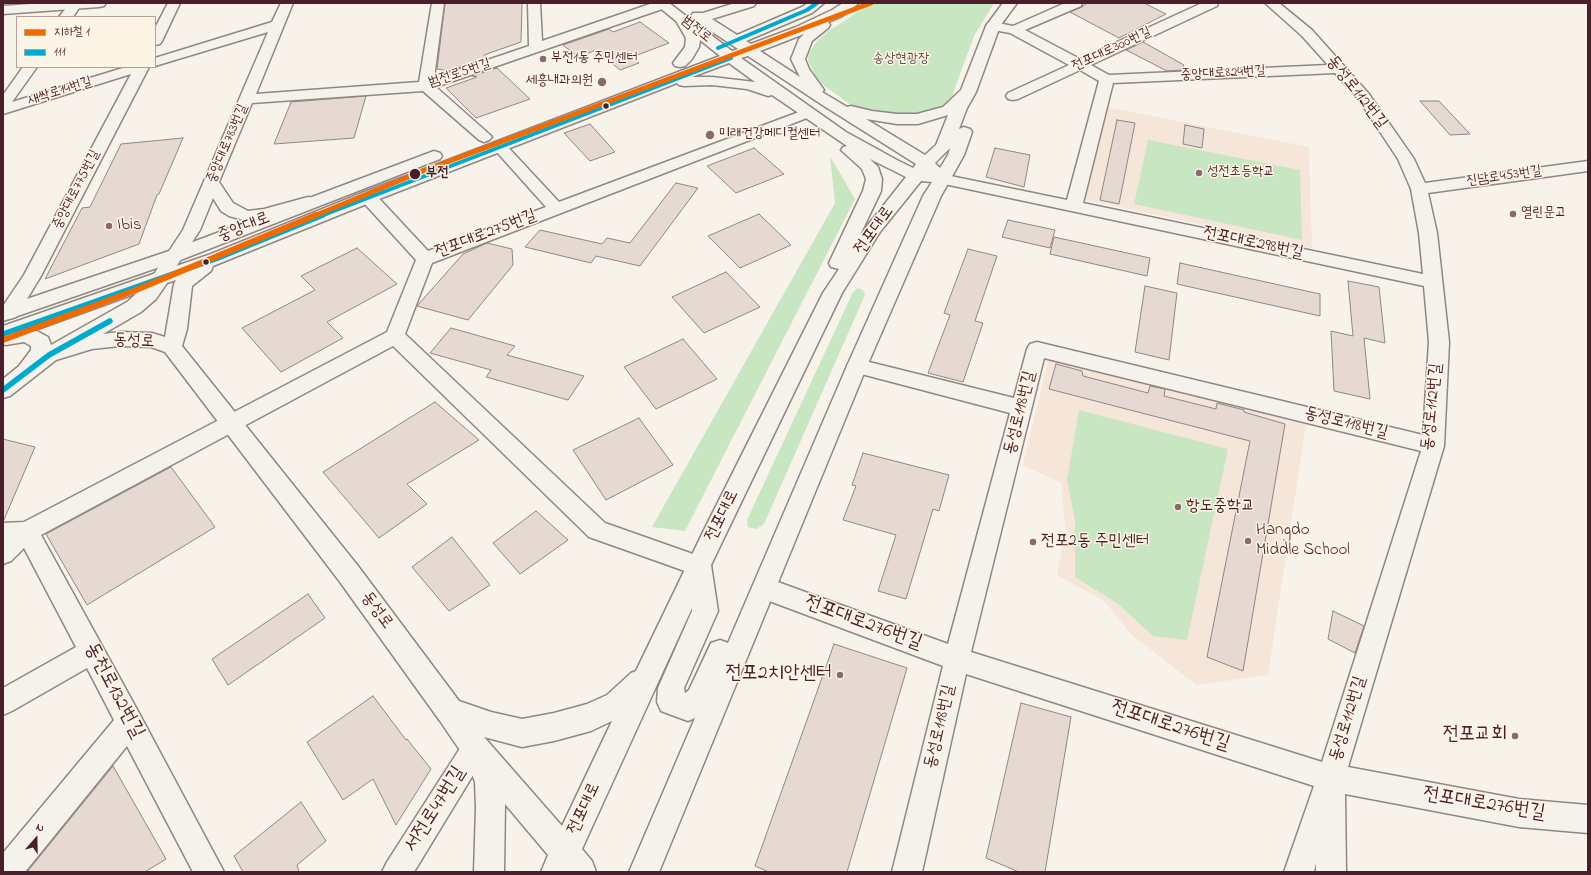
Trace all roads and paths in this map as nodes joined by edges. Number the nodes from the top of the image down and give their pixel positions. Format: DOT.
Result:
graph roads {
  1 [pos="99,3"];
  2 [pos="174,3"];
  3 [pos="287,3"];
  4 [pos="438,3"];
  5 [pos="534,3"];
  6 [pos="680,3"];
  7 [pos="749,3"];
  8 [pos="817,3"];
  9 [pos="852,3"];
  10 [pos="1010,3"];
  11 [pos="1076,3"];
  12 [pos="1212,3"];
  13 [pos="1271,3"];
  14 [pos="662,4"];
  15 [pos="75,5"];
  16 [pos="3,10"];
  17 [pos="837,13"];
  18 [pos="67,16"];
  19 [pos="680,17"];
  20 [pos="701,18"];
  21 [pos="279,24"];
  22 [pos="993,26"];
  23 [pos="1014,30"];
  24 [pos="156,39"];
  25 [pos="736,40"];
  26 [pos="536,49"];
  27 [pos="750,50"];
  28 [pos="724,53"];
  29 [pos="156,62"];
  30 [pos="680,63"];
  31 [pos="1080,65"];
  32 [pos="29,68"];
  33 [pos="138,68"];
  34 [pos="140,68"];
  35 [pos="1339,69"];
  36 [pos="1107,79"];
  37 [pos="426,86"];
  38 [pos="655,88"];
  39 [pos="968,92"];
  40 [pos="1013,96"];
  41 [pos="786,98"];
  42 [pos="247,99"];
  43 [pos="825,100"];
  44 [pos="3,105"];
  45 [pos="3,110"];
  46 [pos="807,113"];
  47 [pos="840,135"];
  48 [pos="484,137"];
  49 [pos="500,146"];
  50 [pos="1588,166"];
  51 [pos="928,172"];
  52 [pos="212,183"];
  53 [pos="1420,189"];
  54 [pos="368,197"];
  55 [pos="324,198"];
  56 [pos="1074,206"];
  57 [pos="556,208"];
  58 [pos="176,255"];
  59 [pos="218,258"];
  60 [pos="425,259"];
  61 [pos="159,280"];
  62 [pos="1433,282"];
  63 [pos="833,293"];
  64 [pos="6,313"];
  65 [pos="3,334"];
  66 [pos="395,336"];
  67 [pos="3,339"];
  68 [pos="172,347"];
  69 [pos="49,355"];
  70 [pos="857,366"];
  71 [pos="27,371"];
  72 [pos="3,390"];
  73 [pos="1022,408"];
  74 [pos="231,423"];
  75 [pos="1433,446"];
  76 [pos="15,532"];
  77 [pos="3,554"];
  78 [pos="699,566"];
  79 [pos="764,588"];
  80 [pos="745,632"];
  81 [pos="92,650"];
  82 [pos="957,659"];
  83 [pos="648,674"];
  84 [pos="3,702"];
  85 [pos="450,711"];
  86 [pos="130,722"];
  87 [pos="475,748"];
  88 [pos="1331,778"];
  89 [pos="1588,819"];
  90 [pos="560,862"];
  91 [pos="7,866"];
  92 [pos="209,872"];
  93 [pos="397,872"];
  94 [pos="489,872"];
  95 [pos="581,872"];
  96 [pos="644,872"];
  97 [pos="907,872"];
  98 [pos="1299,872"];
  99 [pos="1331,872"];
  1 -- 15 [label="main road"];
  2 -- 24 [label="street"];
  3 -- 21 [label="street, 중앙대로783번길"];
  4 -- 37 [label="street"];
  5 -- 26 [label="street"];
  6 -- 20 [label="main road, 범전로"];
  7 -- 20 [label="main road"];
  8 -- 25 [label="main road, 중앙대로"];
  9 -- 17 [label="main road, 중앙대로"];
  10 -- 22 [label="main road"];
  11 -- 23 [label="street"];
  12 -- 31 [label="street, 전포대로300번길"];
  13 -- 35 [label="street, 동성로112번길"];
  14 -- 19 [label="main road, 범전로"];
  14 -- 26 [label="street, 범전로5번길"];
  15 -- 16 [label="main road"];
  15 -- 18 [label="street"];
  17 -- 27 [label="main road, 중앙대로"];
  17 -- 43 [label="main road"];
  19 -- 28 [label="main road, 범전로"];
  19 -- 30 [label="main road"];
  20 -- 25 [label="main road, 범전로"];
  21 -- 29 [label="street"];
  21 -- 42 [label="street, 중앙대로783번길"];
  22 -- 23 [label="street, 중앙대로824번길"];
  22 -- 39 [label="main road"];
  23 -- 31 [label="street, 중앙대로824번길"];
  25 -- 27 [label="main road, 범전로"];
  25 -- 28 [label="main road, 중앙대로"];
  26 -- 37 [label="street, 범전로5번길"];
  27 -- 28 [label="main road, 중앙대로"];
  27 -- 43 [label="main road"];
  28 -- 30 [label="main road, 중앙대로"];
  28 -- 38 [label="main road, 중앙대로"];
  28 -- 41 [label="main road"];
  30 -- 48 [label="main road, 중앙대로"];
  31 -- 36 [label="street, 중앙대로824번길"];
  31 -- 40 [label="street, 전포대로300번길"];
  32 -- 44 [label="street"];
  33 -- 45 [label="street, 새싹로14번길"];
  34 -- 64 [label="street, 중앙대로775번길"];
  35 -- 36 [label="street, 중앙대로824번길"];
  35 -- 53 [label="street, 동성로112번길"];
  36 -- 56 [label="street"];
  37 -- 42 [label="street, 범전로5번길"];
  37 -- 48 [label="street"];
  38 -- 41 [label="main road"];
  38 -- 49 [label="main road, 중앙대로"];
  39 -- 43 [label="main road"];
  39 -- 51 [label="main road, 전포대로"];
  41 -- 46 [label="main road"];
  42 -- 52 [label="street, 중앙대로783번길"];
  43 -- 51 [label="main road"];
  46 -- 47 [label="main road"];
  46 -- 57 [label="street, 전포대로275번길"];
  47 -- 51 [label="main road"];
  47 -- 63 [label="main road"];
  48 -- 55 [label="main road, 중앙대로"];
  49 -- 54 [label="main road, 중앙대로"];
  49 -- 57 [label="street"];
  50 -- 53 [label="street, 진남로453번길"];
  51 -- 56 [label="street, 전포대로298번길"];
  51 -- 63 [label="main road, 전포대로"];
  51 -- 70 [label="main road, 전포대로"];
  52 -- 55 [label="street"];
  52 -- 58 [label="street, 중앙대로783번길"];
  53 -- 62 [label="street, 동성로112번길"];
  54 -- 59 [label="main road, 중앙대로"];
  54 -- 60 [label="street"];
  55 -- 58 [label="main road, 중앙대로"];
  56 -- 62 [label="street, 전포대로298번길"];
  57 -- 60 [label="street, 전포대로275번길"];
  58 -- 61 [label="street, 중앙대로783번길"];
  58 -- 64 [label="main road, 중앙대로"];
  59 -- 61 [label="main road, 중앙대로"];
  59 -- 68 [label="main road, 동성로"];
  60 -- 66 [label="street, 전포대로275번길"];
  61 -- 65 [label="main road, 중앙대로"];
  61 -- 69 [label="main road"];
  62 -- 75 [label="street, 동성로112번길"];
  63 -- 78 [label="main road, 전포대로"];
  66 -- 74 [label="street"];
  66 -- 78 [label="street"];
  67 -- 71 [label="main road"];
  68 -- 69 [label="main road, 동성로"];
  68 -- 74 [label="main road, 동성로"];
  69 -- 71 [label="main road"];
  70 -- 73 [label="street"];
  70 -- 79 [label="main road, 전포대로"];
  71 -- 72 [label="main road"];
  73 -- 75 [label="street, 동성로118번길"];
  73 -- 82 [label="street, 동성로118번길"];
  74 -- 76 [label="street"];
  74 -- 85 [label="main road, 동성로"];
  75 -- 88 [label="street, 동성로112번길"];
  76 -- 77 [label="street"];
  76 -- 81 [label="street, 동천로132번길"];
  78 -- 80 [label="main road"];
  78 -- 83 [label="main road, 전포대로"];
  79 -- 80 [label="main road, 전포대로"];
  79 -- 82 [label="street, 전포대로276번길"];
  80 -- 96 [label="main road, 전포대로"];
  81 -- 84 [label="street"];
  81 -- 86 [label="street, 동천로132번길"];
  82 -- 88 [label="street, 전포대로276번길"];
  82 -- 97 [label="street, 동성로118번길"];
  83 -- 85 [label="main road"];
  83 -- 90 [label="main road, 전포대로"];
  85 -- 87 [label="main road, 동성로"];
  86 -- 91 [label="street"];
  86 -- 92 [label="street, 동천로132번길"];
  87 -- 90 [label="main road, 동성로"];
  87 -- 93 [label="street, 서전로47번길"];
  87 -- 94 [label="main road"];
  88 -- 89 [label="street, 전포대로276번길"];
  88 -- 98 [label="street, 동성로112번길"];
  88 -- 99 [label="street"];
  90 -- 95 [label="main road, 동성로"];
}
